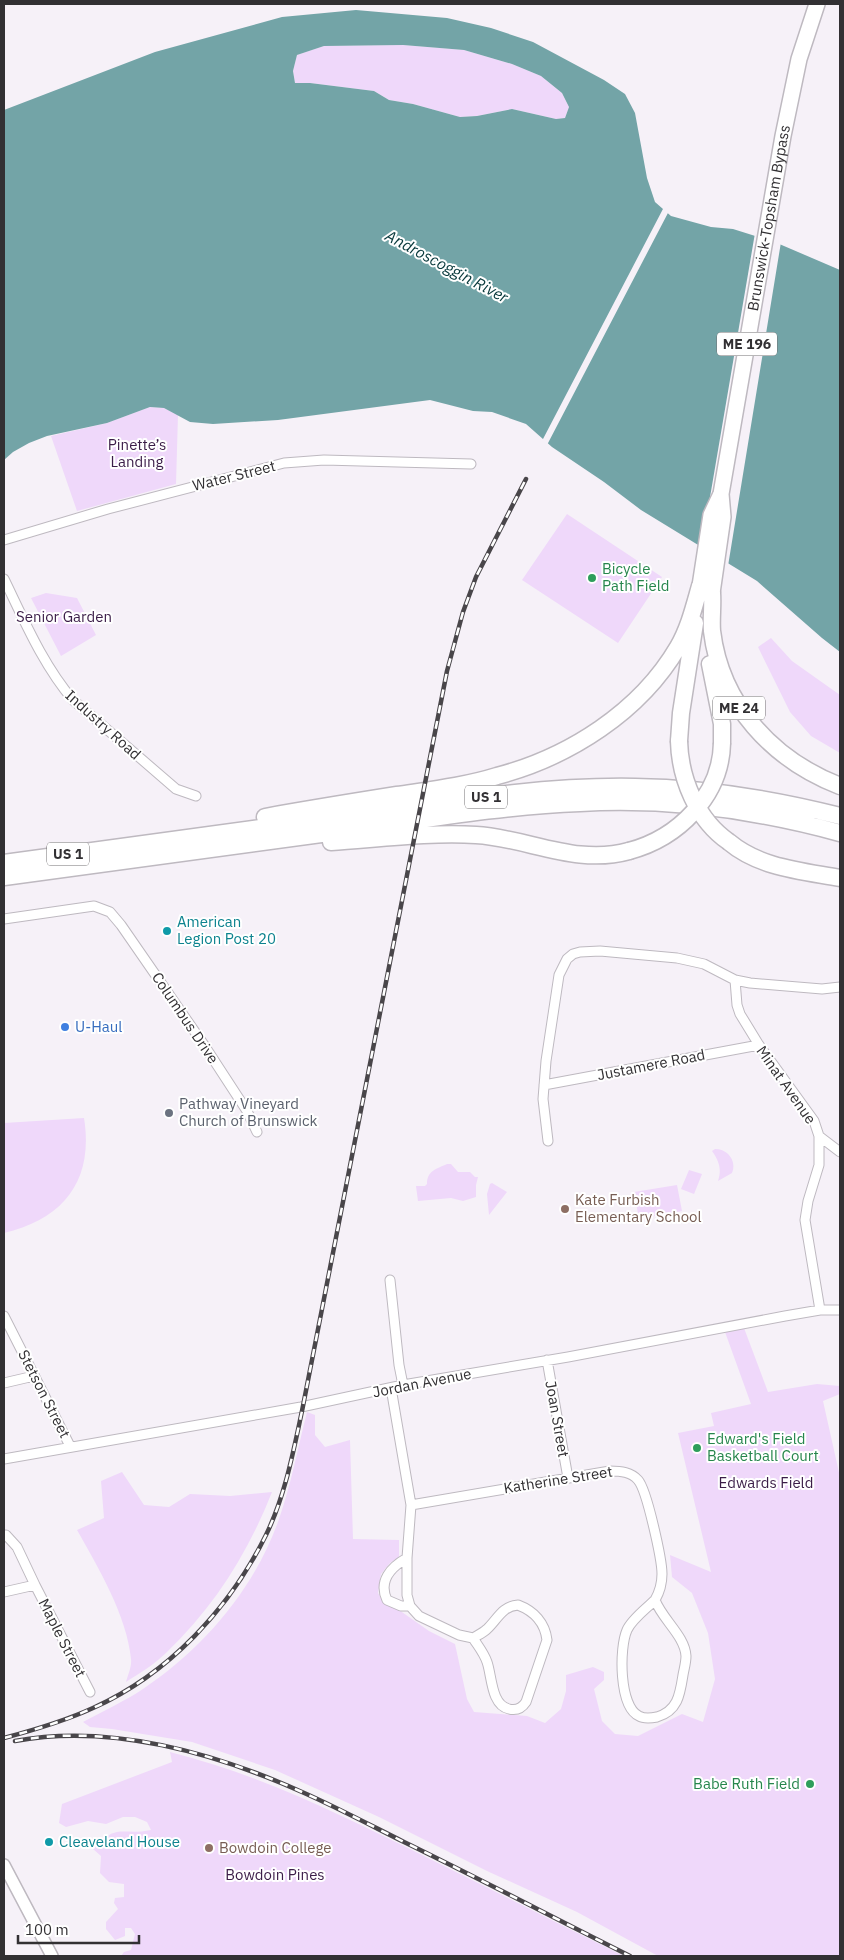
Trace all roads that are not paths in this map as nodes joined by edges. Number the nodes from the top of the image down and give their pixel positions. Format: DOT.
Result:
graph roads {
  1 [pos="817,4"];
  2 [pos="471,464"];
  3 [pos="4,540"];
  4 [pos="4,579"];
  5 [pos="706,590"];
  6 [pos="840,786"];
  7 [pos="196,796"];
  8 [pos="840,816"];
  9 [pos="840,832"];
  10 [pos="272,840"];
  11 [pos="132,845"];
  12 [pos="4,863"];
  13 [pos="4,877"];
  14 [pos="840,878"];
  15 [pos="4,919"];
  16 [pos="735,980"];
  17 [pos="840,988"];
  18 [pos="759,1045"];
  19 [pos="544,1085"];
  20 [pos="257,1132"];
  21 [pos="819,1136"];
  22 [pos="548,1141"];
  23 [pos="840,1152"];
  24 [pos="390,1280"];
  25 [pos="820,1310"];
  26 [pos="840,1310"];
  27 [pos="4,1316"];
  28 [pos="547,1360"];
  29 [pos="34,1376"];
  30 [pos="4,1384"];
  31 [pos="403,1385"];
  32 [pos="391,1388"];
  33 [pos="70,1446"];
  34 [pos="4,1459"];
  35 [pos="568,1478"];
  36 [pos="411,1504"];
  37 [pos="4,1535"];
  38 [pos="408,1558"];
  39 [pos="35,1585"];
  40 [pos="4,1592"];
  41 [pos="655,1600"];
  42 [pos="410,1606"];
  43 [pos="473,1638"];
  44 [pos="90,1692"];
  45 [pos="4,1865"];
  46 [pos="6,1877"];
  47 [pos="52,1956"];
  1 -- 5 [label="highway, Brunswick-Topsham Bypass / ME 196"];
  2 -- 3 [label="street, Water Street"];
  4 -- 7 [label="street, Industry Road"];
  5 -- 6 [label="highway, ME 24"];
  5 -- 10 [label="highway, bridge"];
  5 -- 11 [label="highway"];
  5 -- 14 [label="highway, bridge"];
  8 -- 11 [label="highway, US 1"];
  9 -- 10 [label="highway, US 1"];
  10 -- 13 [label="highway, US 1"];
  11 -- 12 [label="highway, US 1"];
  15 -- 20 [label="street, Columbus Drive"];
  16 -- 17 [label="street"];
  16 -- 18 [label="street, Minat Avenue"];
  16 -- 19 [label="street"];
  18 -- 19 [label="street, Justamere Road"];
  18 -- 21 [label="street, Minat Avenue"];
  19 -- 22 [label="street"];
  21 -- 23 [label="street"];
  21 -- 25 [label="street, Minat Avenue"];
  24 -- 31 [label="street"];
  25 -- 26 [label="street, Jordan Avenue"];
  25 -- 28 [label="street, Jordan Avenue"];
  27 -- 29 [label="street, Stetson Street"];
  28 -- 31 [label="street, Jordan Avenue"];
  28 -- 35 [label="street, Joan Street"];
  29 -- 30 [label="street"];
  29 -- 33 [label="street, Stetson Street"];
  31 -- 32 [label="street, Jordan Avenue"];
  32 -- 33 [label="street, Jordan Avenue"];
  32 -- 36 [label="street"];
  33 -- 34 [label="street, Jordan Avenue"];
  35 -- 36 [label="street, Katherine Street"];
  35 -- 41 [label="street, Katherine Street"];
  36 -- 38 [label="street"];
  37 -- 39 [label="street"];
  38 -- 42 [label="street"];
  38 -- 42 [label="street"];
  39 -- 40 [label="street, Maple Street"];
  39 -- 44 [label="street, Maple Street"];
  41 -- 41 [label="street"];
  42 -- 43 [label="street"];
  43 -- 43 [label="street"];
  45 -- 46 [label="street"];
  46 -- 47 [label="street"];
}
